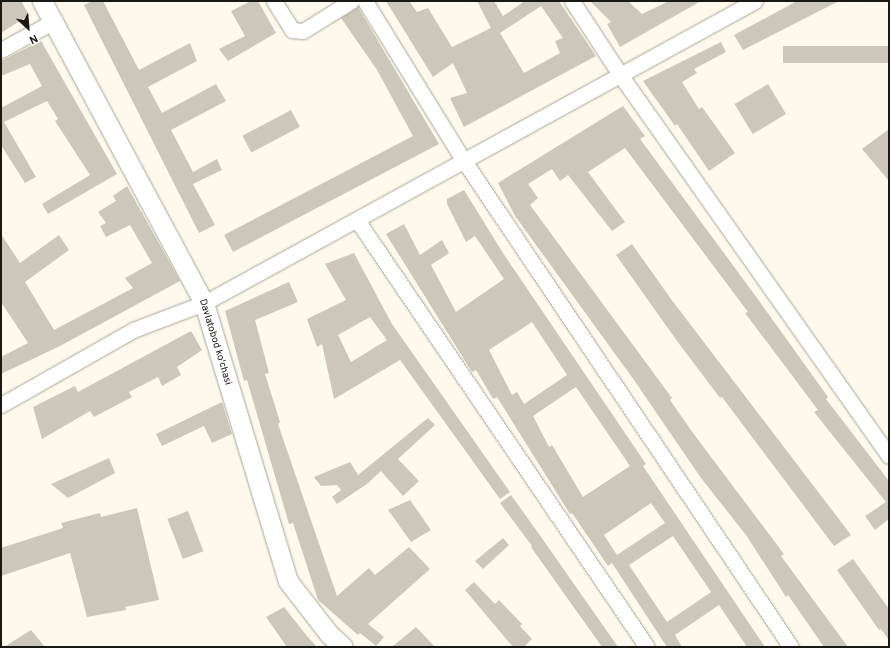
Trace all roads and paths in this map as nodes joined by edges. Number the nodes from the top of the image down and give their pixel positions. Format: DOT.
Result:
graph roads {
  1 [pos="42,1"];
  2 [pos="274,1"];
  3 [pos="351,1"];
  4 [pos="365,1"];
  5 [pos="572,1"];
  6 [pos="755,1"];
  7 [pos="54,21"];
  8 [pos="1,50"];
  9 [pos="621,76"];
  10 [pos="464,161"];
  11 [pos="357,220"];
  12 [pos="204,303"];
  13 [pos="1,405"];
  14 [pos="889,456"];
  15 [pos="343,647"];
  16 [pos="647,647"];
  17 [pos="791,647"];
  1 -- 7 [label="street, Davlatobod ko'chasi"];
  2 -- 3 [label="street"];
  4 -- 10 [label="street"];
  5 -- 9 [label="street"];
  6 -- 9 [label="street"];
  7 -- 8 [label="street"];
  7 -- 12 [label="street, Davlatobod ko'chasi"];
  9 -- 10 [label="street"];
  9 -- 14 [label="street"];
  10 -- 11 [label="street"];
  10 -- 17 [label="street"];
  11 -- 12 [label="street"];
  11 -- 16 [label="street"];
  12 -- 13 [label="street"];
  12 -- 15 [label="street, Davlatobod ko'chasi"];
}
